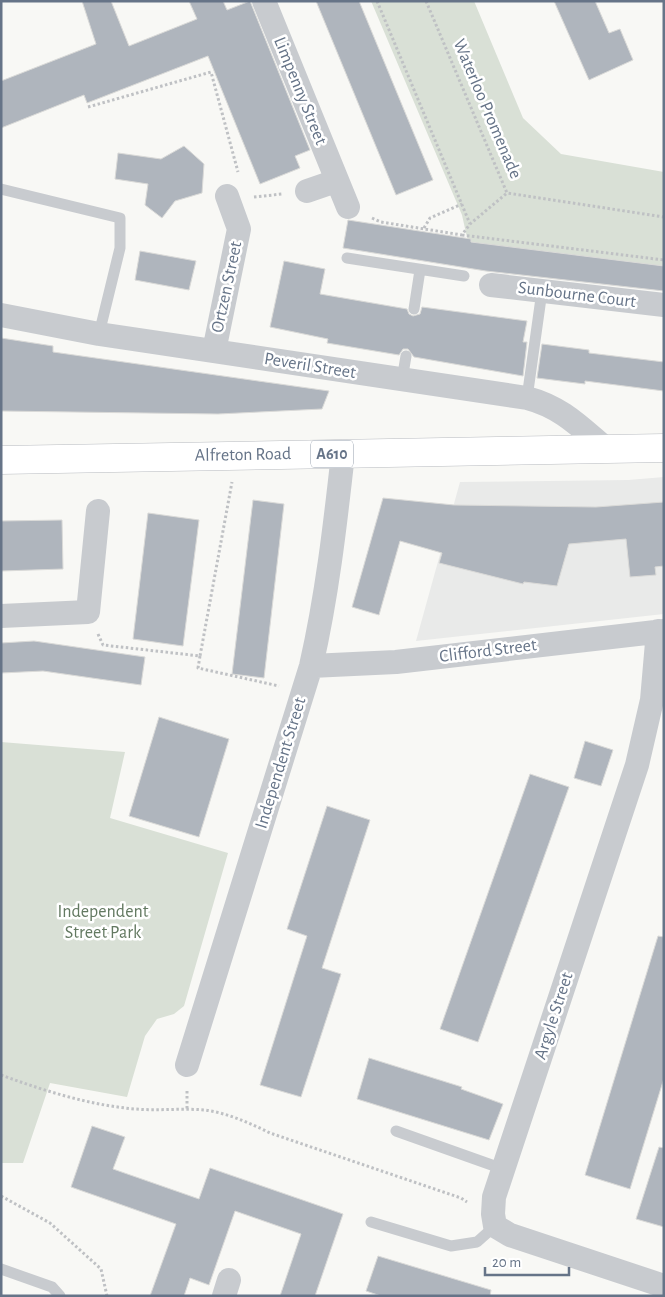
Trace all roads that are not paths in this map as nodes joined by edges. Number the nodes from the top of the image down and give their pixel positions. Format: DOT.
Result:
graph roads {
  1 [pos="264,1"];
  2 [pos="336,181"];
  3 [pos="233,188"];
  4 [pos="1,189"];
  5 [pos="299,192"];
  6 [pos="348,207"];
  7 [pos="347,258"];
  8 [pos="420,270"];
  9 [pos="464,276"];
  10 [pos="491,285"];
  11 [pos="542,291"];
  12 [pos="664,306"];
  13 [pos="414,309"];
  14 [pos="1,315"];
  15 [pos="99,334"];
  16 [pos="214,351"];
  17 [pos="406,356"];
  18 [pos="402,380"];
  19 [pos="527,398"];
  20 [pos="605,448"];
  21 [pos="664,448"];
  22 [pos="343,454"];
  23 [pos="1,460"];
  24 [pos="98,511"];
  25 [pos="1,616"];
  26 [pos="661,631"];
  27 [pos="311,666"];
  28 [pos="187,1066"];
  29 [pos="396,1131"];
  30 [pos="503,1169"];
  31 [pos="371,1222"];
  32 [pos="495,1226"];
  33 [pos="1,1269"];
  34 [pos="664,1286"];
  35 [pos="60,1296"];
  1 -- 2 [label="street, Limpenny Street"];
  2 -- 5 [label="street"];
  2 -- 6 [label="street, Limpenny Street"];
  3 -- 16 [label="street, Ortzen Street"];
  4 -- 15 [label="lane"];
  7 -- 8 [label="lane"];
  8 -- 9 [label="lane"];
  8 -- 13 [label="lane"];
  10 -- 11 [label="street, Sunbourne Court"];
  11 -- 12 [label="street, Sunbourne Court"];
  11 -- 19 [label="lane"];
  14 -- 15 [label="street, Peveril Street"];
  15 -- 16 [label="street, Peveril Street"];
  16 -- 18 [label="street, Peveril Street"];
  17 -- 18 [label="lane"];
  18 -- 19 [label="street, Peveril Street"];
  19 -- 20 [label="street, Peveril Street"];
  20 -- 21 [label="main road, Alfreton Road / A610"];
  20 -- 22 [label="main road, Alfreton Road / A610"];
  22 -- 23 [label="main road, Alfreton Road / A610"];
  22 -- 27 [label="street, Independent Street"];
  24 -- 25 [label="street"];
  26 -- 27 [label="street, Clifford Street"];
  26 -- 30 [label="street, Argyle Street"];
  27 -- 28 [label="street, Independent Street"];
  29 -- 30 [label="lane"];
  30 -- 32 [label="street, Argyle Street"];
  31 -- 32 [label="lane"];
  32 -- 34 [label="street"];
  33 -- 35 [label="lane"];
}
